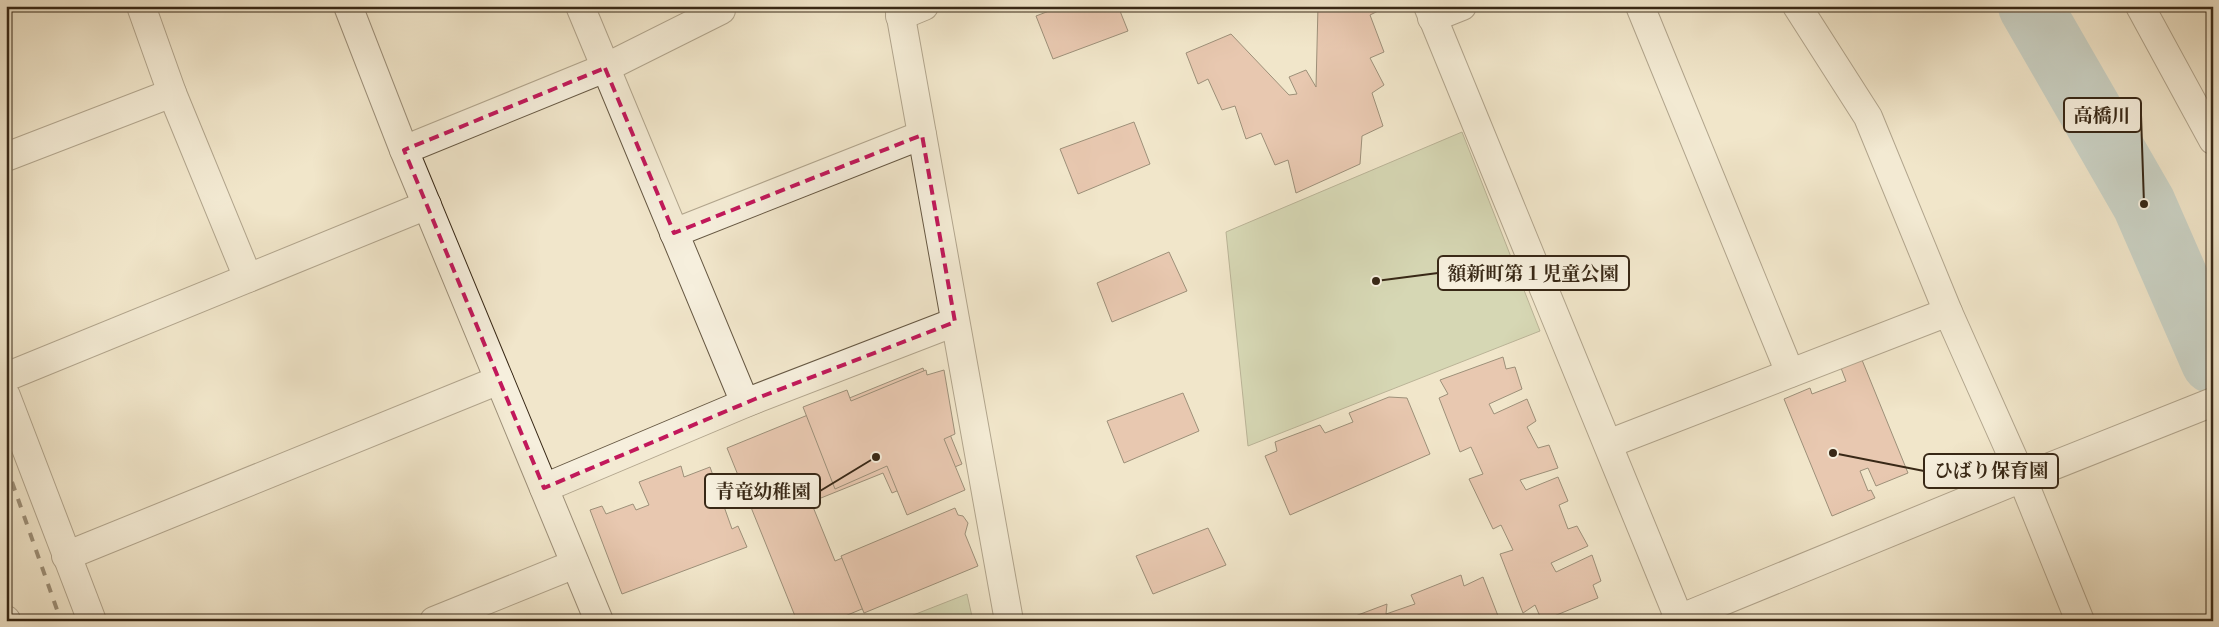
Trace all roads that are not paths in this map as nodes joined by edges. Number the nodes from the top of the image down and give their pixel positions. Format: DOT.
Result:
graph roads {
  1 [pos="140,6"];
  2 [pos="348,6"];
  3 [pos="580,6"];
  4 [pos="721,6"];
  5 [pos="1462,6"];
  6 [pos="1640,6"];
  7 [pos="1797,6"];
  8 [pos="2140,6"];
  9 [pos="908,10"];
  10 [pos="1430,12"];
  11 [pos="605,68"];
  12 [pos="172,93"];
  13 [pos="922,135"];
  14 [pos="2213,140"];
  15 [pos="404,150"];
  16 [pos="6,157"];
  17 [pos="427,205"];
  18 [pos="674,234"];
  19 [pos="248,278"];
  20 [pos="1948,312"];
  21 [pos="955,322"];
  22 [pos="1790,373"];
  23 [pos="6,377"];
  24 [pos="499,380"];
  25 [pos="6,396"];
  26 [pos="754,399"];
  27 [pos="2204,406"];
  28 [pos="1608,444"];
  29 [pos="2022,478"];
  30 [pos="544,488"];
  31 [pos="66,556"];
  32 [pos="575,564"];
  33 [pos="1677,620"];
  34 [pos="92,621"];
  35 [pos="434,621"];
  36 [pos="599,621"];
  37 [pos="1009,621"];
  38 [pos="2080,621"];
  1 -- 12 [label="street"];
  2 -- 15 [label="street"];
  3 -- 11 [label="street"];
  4 -- 11 [label="street"];
  5 -- 10 [label="street"];
  6 -- 22 [label="street"];
  7 -- 20 [label="street"];
  8 -- 14 [label="street"];
  9 -- 13 [label="street"];
  10 -- 28 [label="street"];
  11 -- 15 [label="street"];
  11 -- 18 [label="street"];
  12 -- 16 [label="street"];
  12 -- 19 [label="street"];
  13 -- 18 [label="street"];
  13 -- 21 [label="street"];
  15 -- 17 [label="street"];
  17 -- 19 [label="street"];
  17 -- 24 [label="street"];
  18 -- 26 [label="street"];
  19 -- 23 [label="street"];
  20 -- 22 [label="street"];
  20 -- 29 [label="street"];
  21 -- 26 [label="street"];
  21 -- 37 [label="street"];
  22 -- 28 [label="street"];
  24 -- 30 [label="street"];
  24 -- 31 [label="street"];
  25 -- 31 [label="street"];
  26 -- 30 [label="street"];
  27 -- 29 [label="street"];
  28 -- 33 [label="street"];
  29 -- 33 [label="street"];
  29 -- 38 [label="street"];
  30 -- 32 [label="street"];
  31 -- 34 [label="street"];
  32 -- 35 [label="street"];
  32 -- 36 [label="street"];
}
